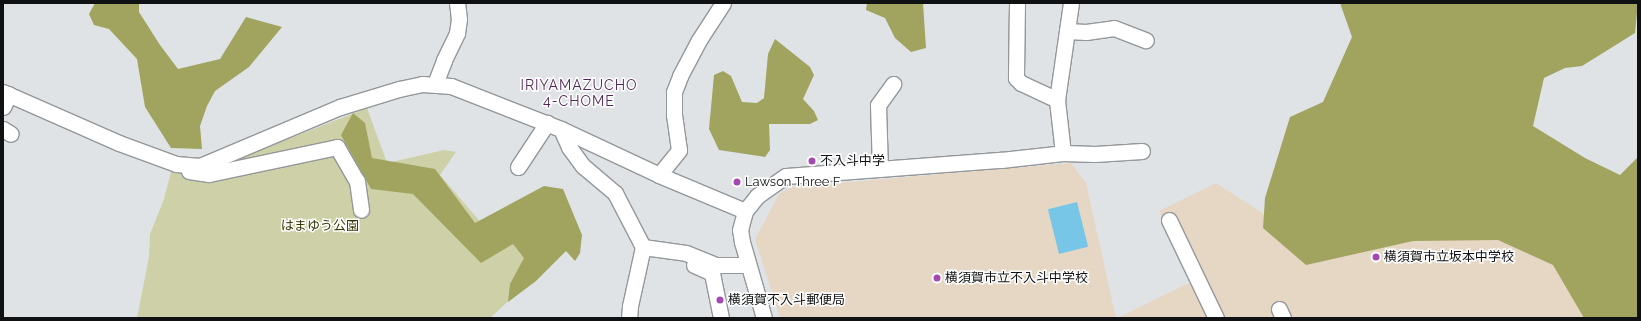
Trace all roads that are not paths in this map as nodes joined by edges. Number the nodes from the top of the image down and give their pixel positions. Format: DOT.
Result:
graph roads {
  1 [pos="457,3"];
  2 [pos="723,3"];
  3 [pos="1017,3"];
  4 [pos="1071,3"];
  5 [pos="1067,31"];
  6 [pos="1146,40"];
  7 [pos="436,84"];
  8 [pos="893,84"];
  9 [pos="5,98"];
  10 [pos="1057,100"];
  11 [pos="546,123"];
  12 [pos="561,129"];
  13 [pos="1142,151"];
  14 [pos="1062,153"];
  15 [pos="176,164"];
  16 [pos="518,167"];
  17 [pos="880,169"];
  18 [pos="658,175"];
  19 [pos="361,210"];
  20 [pos="745,211"];
  21 [pos="1169,220"];
  22 [pos="643,247"];
  23 [pos="675,251"];
  24 [pos="748,265"];
  25 [pos="629,318"];
  26 [pos="721,318"];
  27 [pos="764,318"];
  28 [pos="1216,318"];
  1 -- 7 [label="street"];
  2 -- 18 [label="street"];
  3 -- 10 [label="street"];
  4 -- 5 [label="street"];
  5 -- 6 [label="street"];
  5 -- 10 [label="street"];
  7 -- 11 [label="street"];
  7 -- 15 [label="street"];
  8 -- 17 [label="street"];
  9 -- 15 [label="street"];
  10 -- 14 [label="street"];
  11 -- 12 [label="street"];
  11 -- 16 [label="street"];
  12 -- 18 [label="street"];
  12 -- 22 [label="street"];
  13 -- 14 [label="street"];
  14 -- 17 [label="street"];
  15 -- 19 [label="street"];
  17 -- 20 [label="street"];
  18 -- 20 [label="street"];
  20 -- 24 [label="street"];
  21 -- 28 [label="street"];
  22 -- 23 [label="street"];
  22 -- 25 [label="street"];
  23 -- 24 [label="street"];
  23 -- 26 [label="street"];
  24 -- 27 [label="street"];
}
